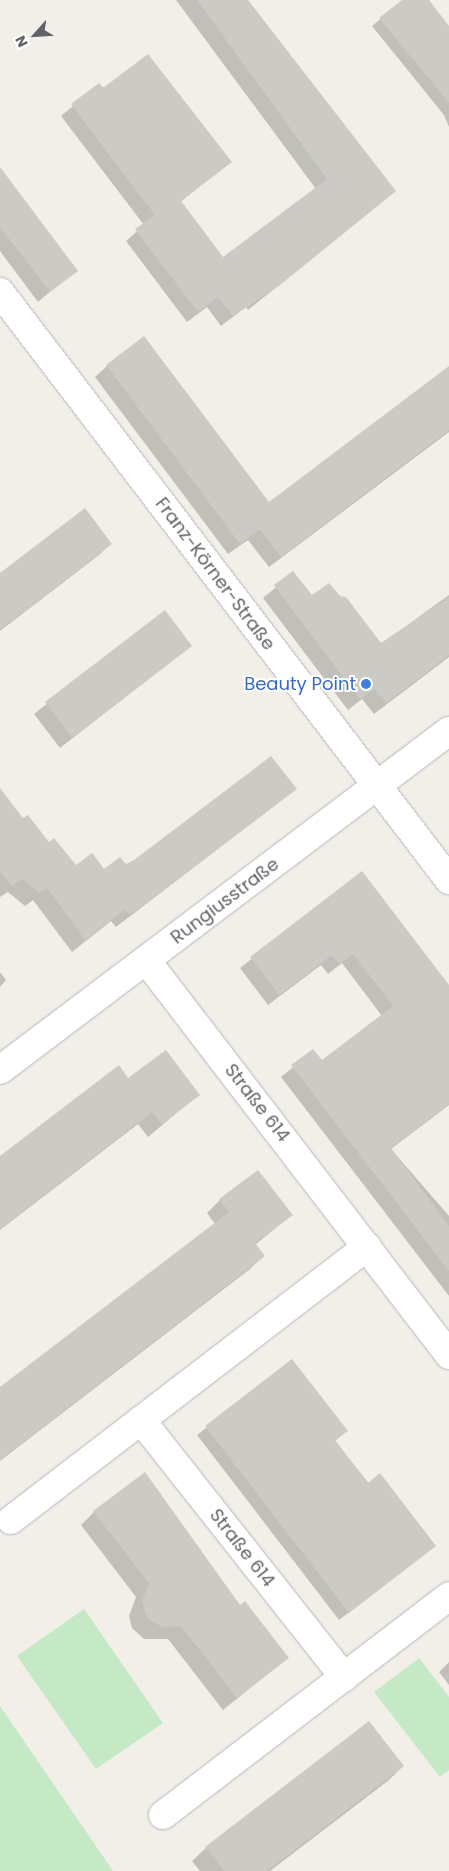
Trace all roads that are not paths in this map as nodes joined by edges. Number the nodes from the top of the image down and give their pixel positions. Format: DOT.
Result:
graph roads {
  1 [pos="0,292"];
  2 [pos="449,731"];
  3 [pos="376,788"];
  4 [pos="449,880"];
  5 [pos="146,960"];
  6 [pos="0,1070"];
  7 [pos="367,1247"];
  8 [pos="449,1354"];
  9 [pos="141,1420"];
  10 [pos="11,1520"];
  11 [pos="449,1596"];
  12 [pos="344,1677"];
  13 [pos="163,1815"];
  1 -- 3 [label="street, Franz-Körner-Straße"];
  2 -- 3 [label="street, Rungiusstraße"];
  3 -- 4 [label="street, Franz-Körner-Straße"];
  3 -- 5 [label="street, Rungiusstraße"];
  5 -- 6 [label="street, Rungiusstraße"];
  5 -- 7 [label="street, Straße 614"];
  7 -- 8 [label="street, Straße 614"];
  7 -- 9 [label="street"];
  9 -- 10 [label="street"];
  9 -- 12 [label="street, Straße 614"];
  11 -- 12 [label="street"];
  12 -- 13 [label="street"];
}
